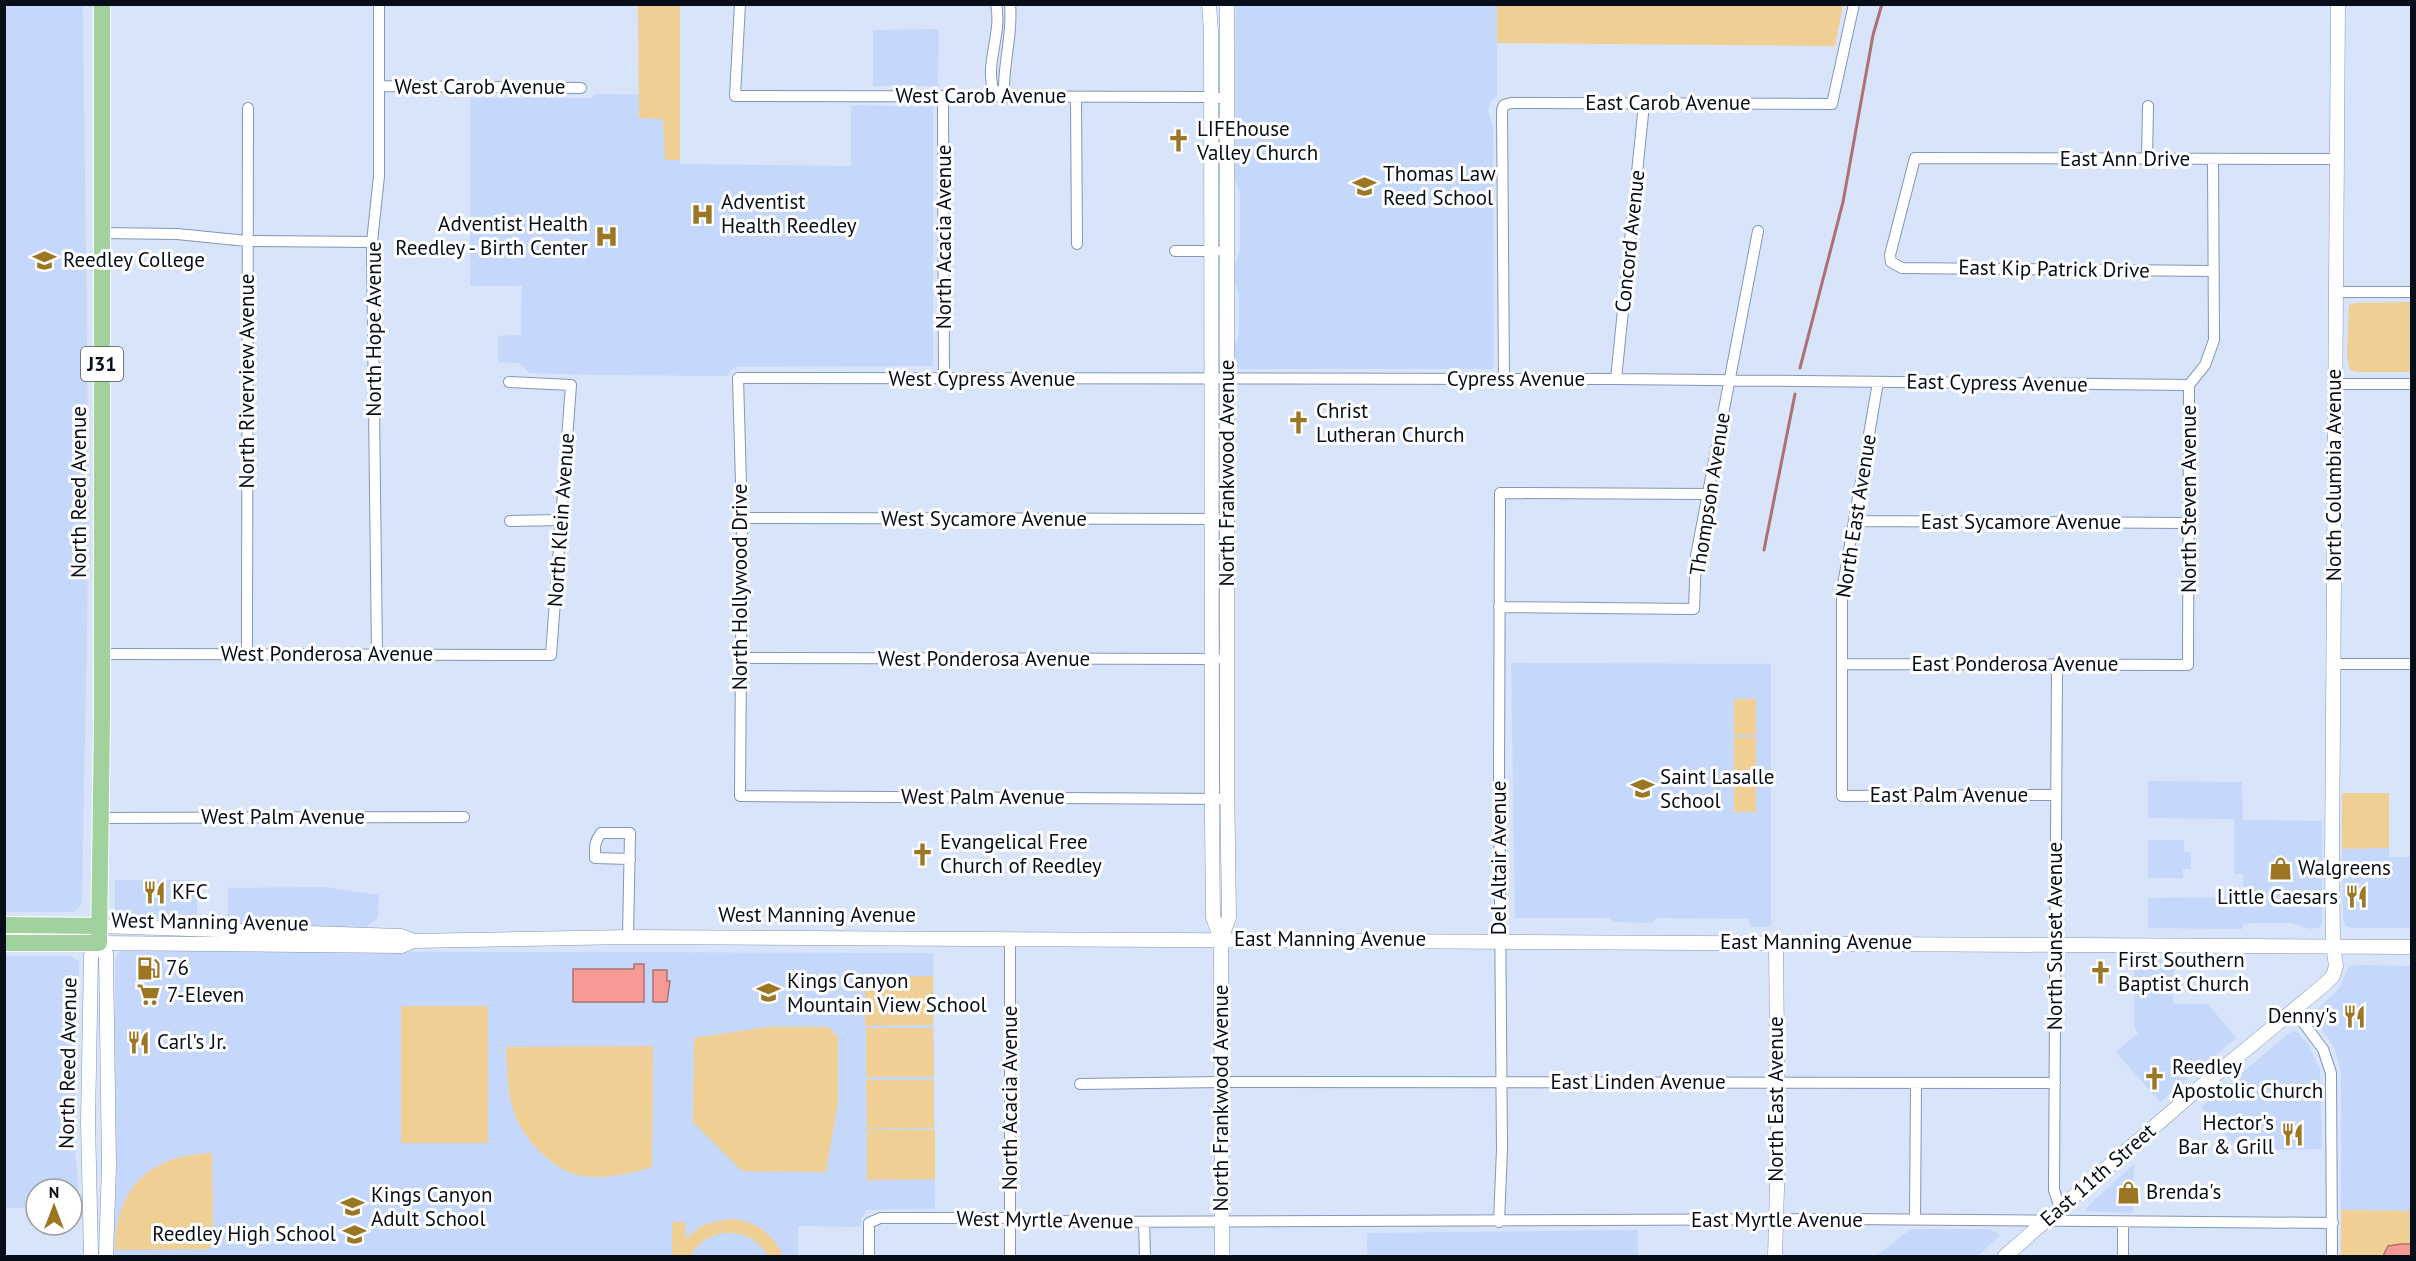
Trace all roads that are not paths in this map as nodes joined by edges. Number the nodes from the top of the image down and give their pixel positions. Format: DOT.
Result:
graph roads {
  1 [pos="102,4"];
  2 [pos="380,4"];
  3 [pos="740,4"];
  4 [pos="996,4"];
  5 [pos="1010,4"];
  6 [pos="1209,4"];
  7 [pos="1227,4"];
  8 [pos="1854,4"];
  9 [pos="2338,4"];
  10 [pos="380,86"];
  11 [pos="581,88"];
  12 [pos="1000,92"];
  13 [pos="943,96"];
  14 [pos="1076,97"];
  15 [pos="1211,97"];
  16 [pos="1227,99"];
  17 [pos="1644,104"];
  18 [pos="2148,106"];
  19 [pos="248,108"];
  20 [pos="2147,159"];
  21 [pos="2336,159"];
  22 [pos="2213,160"];
  23 [pos="1758,231"];
  24 [pos="102,233"];
  25 [pos="247,241"];
  26 [pos="372,242"];
  27 [pos="1077,244"];
  28 [pos="1175,251"];
  29 [pos="1211,251"];
  30 [pos="1227,251"];
  31 [pos="1896,266"];
  32 [pos="2213,271"];
  33 [pos="2335,292"];
  34 [pos="2412,292"];
  35 [pos="738,378"];
  36 [pos="944,378"];
  37 [pos="1227,378"];
  38 [pos="1504,379"];
  39 [pos="1616,379"];
  40 [pos="1211,380"];
  41 [pos="1729,381"];
  42 [pos="1805,381"];
  43 [pos="509,382"];
  44 [pos="1878,382"];
  45 [pos="2334,384"];
  46 [pos="2412,384"];
  47 [pos="2189,385"];
  48 [pos="1708,494"];
  49 [pos="742,518"];
  50 [pos="1212,519"];
  51 [pos="1227,519"];
  52 [pos="561,520"];
  53 [pos="510,521"];
  54 [pos="1854,521"];
  55 [pos="2188,523"];
  56 [pos="1499,607"];
  57 [pos="247,653"];
  58 [pos="102,654"];
  59 [pos="377,654"];
  60 [pos="551,654"];
  61 [pos="741,658"];
  62 [pos="1220,659"];
  63 [pos="2057,663"];
  64 [pos="1842,664"];
  65 [pos="2333,664"];
  66 [pos="2412,664"];
  67 [pos="2188,665"];
  68 [pos="2055,795"];
  69 [pos="740,796"];
  70 [pos="1842,796"];
  71 [pos="1212,799"];
  72 [pos="1227,799"];
  73 [pos="464,817"];
  74 [pos="102,818"];
  75 [pos="630,859"];
  76 [pos="4,925"];
  77 [pos="99,926"];
  78 [pos="628,937"];
  79 [pos="1010,939"];
  80 [pos="1221,939"];
  81 [pos="1499,940"];
  82 [pos="413,941"];
  83 [pos="1776,942"];
  84 [pos="4,943"];
  85 [pos="99,943"];
  86 [pos="2055,943"];
  87 [pos="2333,945"];
  88 [pos="2412,947"];
  89 [pos="2293,1009"];
  90 [pos="91,1019"];
  91 [pos="1221,1082"];
  92 [pos="1776,1082"];
  93 [pos="1500,1083"];
  94 [pos="1916,1083"];
  95 [pos="2055,1083"];
  96 [pos="1080,1084"];
  97 [pos="106,1091"];
  98 [pos="88,1122"];
  99 [pos="107,1187"];
  100 [pos="2060,1208"];
  101 [pos="1010,1218"];
  102 [pos="1775,1220"];
  103 [pos="1915,1220"];
  104 [pos="1144,1222"];
  105 [pos="1221,1222"];
  106 [pos="1499,1222"];
  107 [pos="2045,1222"];
  108 [pos="2123,1222"];
  109 [pos="2333,1223"];
  110 [pos="91,1257"];
  111 [pos="106,1257"];
  112 [pos="869,1257"];
  113 [pos="1010,1257"];
  114 [pos="1145,1257"];
  115 [pos="1221,1257"];
  116 [pos="1775,1257"];
  117 [pos="2005,1257"];
  118 [pos="2123,1257"];
  119 [pos="2332,1257"];
  1 -- 24 [label="main road, North Reed Avenue / J31"];
  2 -- 10 [label="street, North Hope Avenue"];
  3 -- 13 [label="street, West Carob Avenue"];
  4 -- 12 [label="street"];
  5 -- 12 [label="street"];
  6 -- 15 [label="street, North Frankwood Avenue"];
  7 -- 16 [label="street, North Frankwood Avenue"];
  8 -- 17 [label="street, East Carob Avenue"];
  9 -- 21 [label="street, North Columbia Avenue"];
  10 -- 11 [label="street, West Carob Avenue"];
  10 -- 26 [label="street, North Hope Avenue"];
  12 -- 13 [label="street, West Carob Avenue"];
  12 -- 14 [label="street, West Carob Avenue"];
  13 -- 36 [label="street, North Acacia Avenue"];
  14 -- 15 [label="street, West Carob Avenue"];
  14 -- 27 [label="street"];
  15 -- 16 [label="street, West Carob Avenue"];
  15 -- 29 [label="street, North Frankwood Avenue"];
  16 -- 30 [label="street, North Frankwood Avenue"];
  17 -- 38 [label="street, East Carob Avenue"];
  17 -- 39 [label="street, Concord Avenue"];
  18 -- 20 [label="street"];
  19 -- 25 [label="street, North Riverview Avenue"];
  20 -- 22 [label="street, East Ann Drive"];
  20 -- 31 [label="street, East Ann Drive"];
  21 -- 22 [label="street, East Ann Drive"];
  21 -- 33 [label="street, North Columbia Avenue"];
  22 -- 32 [label="street, North Steven Avenue"];
  23 -- 41 [label="street, Thompson Avenue"];
  24 -- 25 [label="street"];
  24 -- 58 [label="main road, North Reed Avenue / J31"];
  25 -- 26 [label="street"];
  25 -- 57 [label="street, North Riverview Avenue"];
  26 -- 59 [label="street, North Hope Avenue"];
  28 -- 29 [label="street"];
  29 -- 30 [label="street"];
  29 -- 40 [label="street, North Frankwood Avenue"];
  30 -- 37 [label="street, North Frankwood Avenue"];
  31 -- 32 [label="street, East Kip Patrick Drive"];
  32 -- 47 [label="street, North Steven Avenue"];
  33 -- 34 [label="street"];
  33 -- 45 [label="street, North Columbia Avenue"];
  35 -- 36 [label="street, West Cypress Avenue"];
  35 -- 49 [label="street, North Hollywood Drive"];
  36 -- 40 [label="street, West Cypress Avenue"];
  37 -- 38 [label="street, Cypress Avenue"];
  37 -- 40 [label="street, West Cypress Avenue"];
  37 -- 51 [label="street, North Frankwood Avenue"];
  38 -- 39 [label="street, Cypress Avenue"];
  39 -- 41 [label="street, Cypress Avenue"];
  40 -- 50 [label="street, North Frankwood Avenue"];
  41 -- 42 [label="street, Cypress Avenue"];
  41 -- 48 [label="street, Thompson Avenue"];
  42 -- 44 [label="street, East Cypress Avenue"];
  43 -- 52 [label="street, North Klein Avenue"];
  44 -- 47 [label="street, East Cypress Avenue"];
  44 -- 54 [label="street, North East Avenue"];
  45 -- 46 [label="street"];
  45 -- 65 [label="street, North Columbia Avenue"];
  47 -- 55 [label="street, North Steven Avenue"];
  48 -- 56 [label="street, Thompson Avenue"];
  48 -- 56 [label="street, Del Altair Avenue"];
  49 -- 50 [label="street, West Sycamore Avenue"];
  49 -- 61 [label="street, North Hollywood Drive"];
  50 -- 51 [label="street, West Sycamore Avenue"];
  50 -- 62 [label="street, North Frankwood Avenue"];
  51 -- 62 [label="street, North Frankwood Avenue"];
  52 -- 53 [label="street"];
  52 -- 60 [label="street, North Klein Avenue"];
  54 -- 55 [label="street, East Sycamore Avenue"];
  54 -- 64 [label="street, North East Avenue"];
  55 -- 67 [label="street, North Steven Avenue"];
  56 -- 81 [label="street, Del Altair Avenue"];
  57 -- 58 [label="street, West Ponderosa Avenue"];
  57 -- 59 [label="street, West Ponderosa Avenue"];
  58 -- 74 [label="main road, North Reed Avenue / J31"];
  59 -- 60 [label="street, West Ponderosa Avenue"];
  61 -- 62 [label="street, West Ponderosa Avenue"];
  61 -- 69 [label="street, North Hollywood Drive"];
  62 -- 71 [label="street, North Frankwood Avenue"];
  62 -- 72 [label="street, North Frankwood Avenue"];
  63 -- 64 [label="street, East Ponderosa Avenue"];
  63 -- 67 [label="street, East Ponderosa Avenue"];
  63 -- 68 [label="street, North Sunset Avenue"];
  64 -- 70 [label="street, North East Avenue"];
  65 -- 66 [label="street"];
  65 -- 87 [label="street, North Columbia Avenue"];
  68 -- 70 [label="street, East Palm Avenue"];
  68 -- 86 [label="street, North Sunset Avenue"];
  69 -- 71 [label="street, West Palm Avenue"];
  71 -- 72 [label="street, West Palm Avenue"];
  71 -- 80 [label="street, North Frankwood Avenue"];
  72 -- 80 [label="street, North Frankwood Avenue"];
  73 -- 74 [label="street, West Palm Avenue"];
  74 -- 77 [label="main road, North Reed Avenue / J31"];
  75 -- 78 [label="street"];
  76 -- 77 [label="main road, West Manning Avenue"];
  77 -- 82 [label="street, West Manning Avenue"];
  77 -- 85 [label="main road, North Reed Avenue / J31"];
  78 -- 79 [label="street, West Manning Avenue"];
  78 -- 82 [label="street, West Manning Avenue"];
  79 -- 80 [label="street, West Manning Avenue"];
  79 -- 101 [label="street, North Acacia Avenue"];
  80 -- 81 [label="street, East Manning Avenue"];
  80 -- 91 [label="street, North Frankwood Avenue"];
  81 -- 83 [label="street, East Manning Avenue"];
  81 -- 93 [label="street, Del Altair Avenue"];
  82 -- 85 [label="street, West Manning Avenue"];
  83 -- 86 [label="street, East Manning Avenue"];
  83 -- 92 [label="street, North East Avenue"];
  84 -- 85 [label="main road, West Manning Avenue"];
  85 -- 90 [label="street, North Reed Avenue / J31"];
  85 -- 97 [label="street, North Reed Avenue / J31"];
  86 -- 87 [label="street, East Manning Avenue"];
  86 -- 95 [label="street, North Sunset Avenue"];
  87 -- 88 [label="street, East Manning Avenue"];
  87 -- 89 [label="street, East 11th Street"];
  89 -- 100 [label="street, East 11th Street"];
  89 -- 109 [label="street"];
  90 -- 97 [label="street"];
  90 -- 98 [label="street, North Reed Avenue / J31"];
  91 -- 93 [label="street, East Linden Avenue"];
  91 -- 96 [label="street, East Linden Avenue"];
  91 -- 105 [label="street, North Frankwood Avenue"];
  92 -- 93 [label="street, East Linden Avenue"];
  92 -- 94 [label="street, East Linden Avenue"];
  92 -- 102 [label="street, North East Avenue"];
  93 -- 106 [label="street, Del Altair Avenue"];
  94 -- 95 [label="street, East Linden Avenue"];
  94 -- 103 [label="street"];
  95 -- 100 [label="street, North Sunset Avenue"];
  97 -- 99 [label="street, North Reed Avenue / J31"];
  98 -- 99 [label="street"];
  98 -- 110 [label="street, North Reed Avenue / J31"];
  99 -- 111 [label="street, North Reed Avenue / J31"];
  100 -- 107 [label="street, East 11th Street"];
  101 -- 104 [label="street, West Myrtle Avenue"];
  101 -- 112 [label="street, West Myrtle Avenue"];
  101 -- 113 [label="street, North Acacia Avenue"];
  102 -- 103 [label="street, East Myrtle Avenue"];
  102 -- 106 [label="street, East Myrtle Avenue"];
  102 -- 116 [label="street, North East Avenue"];
  103 -- 107 [label="street, East Myrtle Avenue"];
  104 -- 105 [label="street, West Myrtle Avenue"];
  104 -- 114 [label="street"];
  105 -- 106 [label="street, East Myrtle Avenue"];
  105 -- 115 [label="street, North Frankwood Avenue"];
  107 -- 108 [label="street, East Myrtle Avenue"];
  107 -- 117 [label="street, East 11th Street"];
  108 -- 109 [label="street, East Myrtle Avenue"];
  108 -- 118 [label="street"];
  109 -- 119 [label="street"];
}
